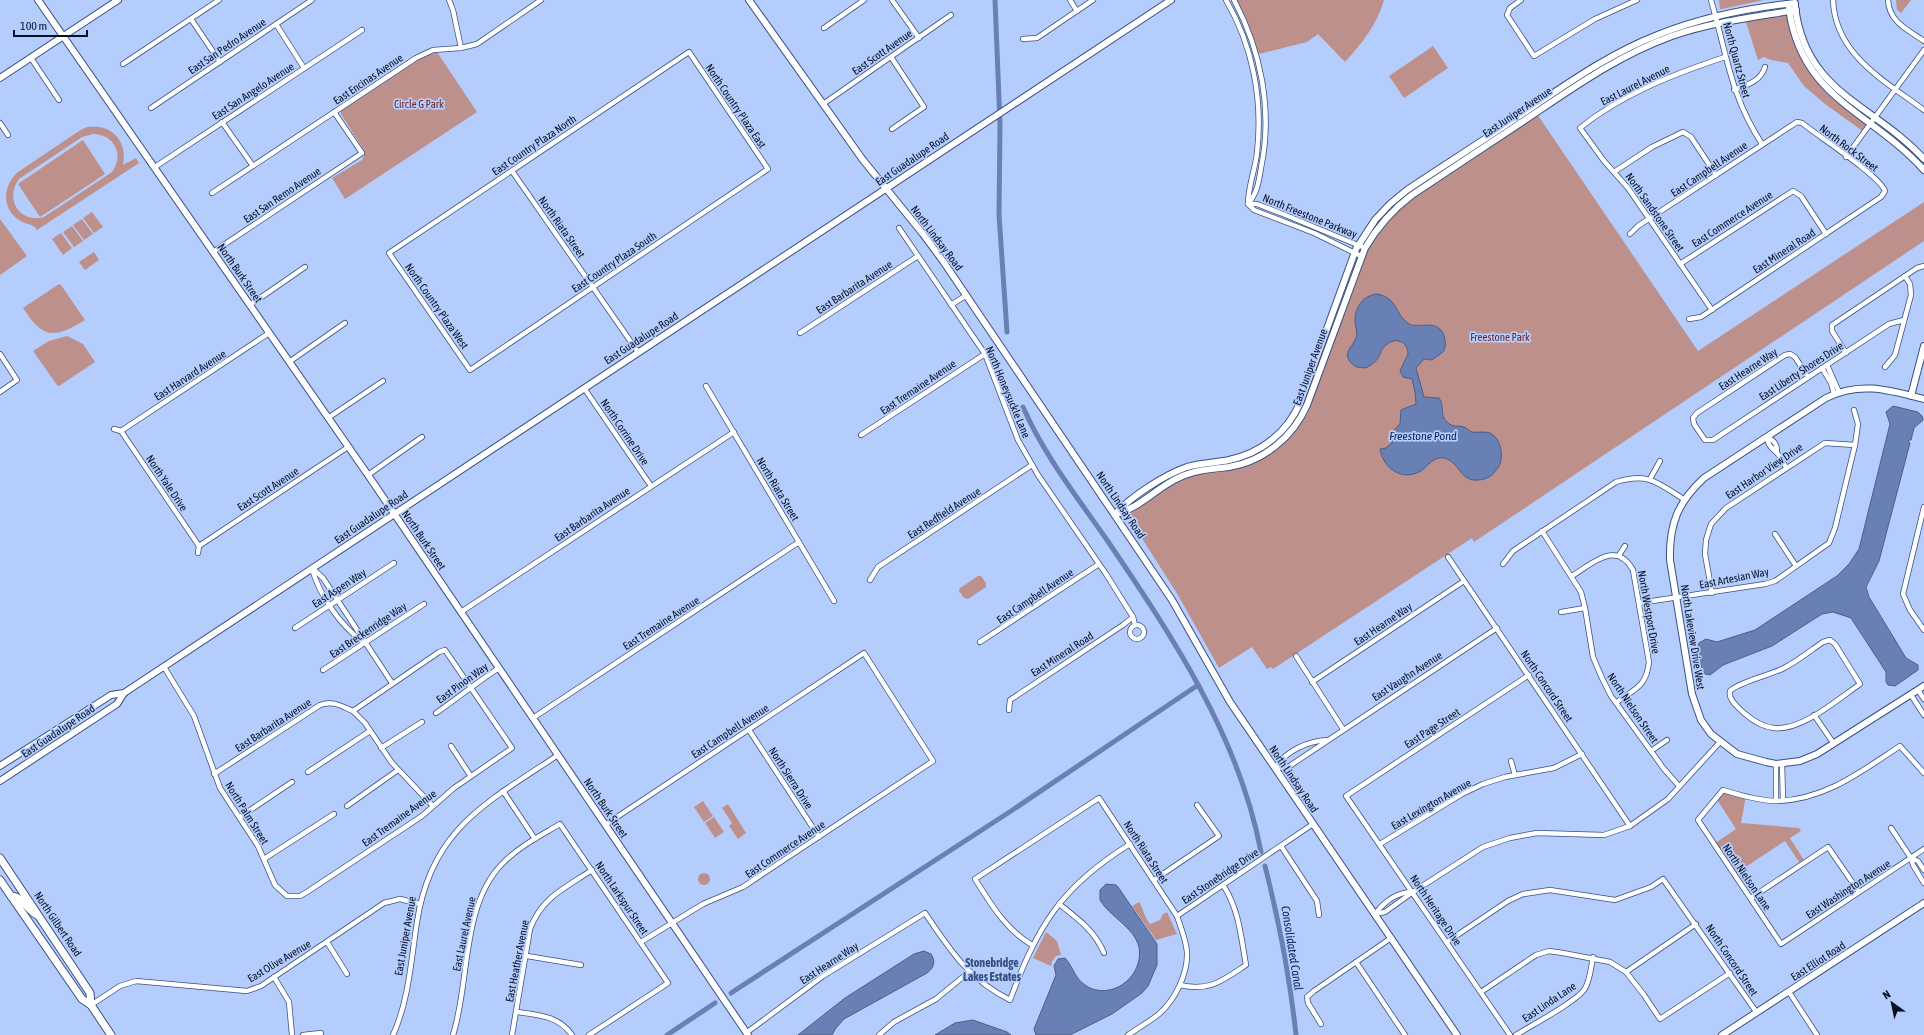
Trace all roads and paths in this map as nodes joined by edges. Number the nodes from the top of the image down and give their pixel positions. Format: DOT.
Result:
graph roads {
  1 [pos="38,0"];
  2 [pos="118,0"];
  3 [pos="219,0"];
  4 [pos="312,0"];
  5 [pos="449,0"];
  6 [pos="541,0"];
  7 [pos="749,0"];
  8 [pos="864,0"];
  9 [pos="892,0"];
  10 [pos="1070,0"];
  11 [pos="1093,0"];
  12 [pos="1170,0"];
  13 [pos="1226,0"];
  14 [pos="1234,0"];
  15 [pos="1521,0"];
  16 [pos="1637,0"];
  17 [pos="1711,0"];
  18 [pos="1833,0"];
  19 [pos="1888,0"];
  20 [pos="1792,5"];
  21 [pos="1077,11"];
  22 [pos="951,15"];
  23 [pos="191,19"];
  24 [pos="1716,20"];
  25 [pos="276,24"];
  26 [pos="824,28"];
  27 [pos="362,30"];
  28 [pos="64,36"];
  29 [pos="919,38"];
  30 [pos="1023,39"];
  31 [pos="1924,41"];
  32 [pos="461,48"];
  33 [pos="1924,50"];
  34 [pos="689,52"];
  35 [pos="891,57"];
  36 [pos="1725,57"];
  37 [pos="31,58"];
  38 [pos="220,62"];
  39 [pos="123,64"];
  40 [pos="1765,67"];
  41 [pos="304,68"];
  42 [pos="0,78"];
  43 [pos="1896,89"];
  44 [pos="1734,90"];
  45 [pos="59,100"];
  46 [pos="823,104"];
  47 [pos="151,108"];
  48 [pos="1534,110"];
  49 [pos="1924,110"];
  50 [pos="334,112"];
  51 [pos="1874,117"];
  52 [pos="222,122"];
  53 [pos="1799,122"];
  54 [pos="0,123"];
  55 [pos="1870,124"];
  56 [pos="1580,128"];
  57 [pos="892,129"];
  58 [pos="8,135"];
  59 [pos="1762,144"];
  60 [pos="1846,157"];
  61 [pos="1924,159"];
  62 [pos="155,166"];
  63 [pos="253,166"];
  64 [pos="768,169"];
  65 [pos="1924,170"];
  66 [pos="512,171"];
  67 [pos="1614,172"];
  68 [pos="1716,175"];
  69 [pos="886,189"];
  70 [pos="1885,191"];
  71 [pos="212,193"];
  72 [pos="1248,204"];
  73 [pos="1649,219"];
  74 [pos="899,228"];
  75 [pos="1630,234"];
  76 [pos="1826,234"];
  77 [pos="1358,245"];
  78 [pos="1365,248"];
  79 [pos="213,252"];
  80 [pos="1355,252"];
  81 [pos="389,253"];
  82 [pos="918,256"];
  83 [pos="1361,256"];
  84 [pos="1680,264"];
  85 [pos="1923,266"];
  86 [pos="305,267"];
  87 [pos="1905,276"];
  88 [pos="593,287"];
  89 [pos="965,296"];
  90 [pos="250,305"];
  91 [pos="951,305"];
  92 [pos="1712,310"];
  93 [pos="1689,319"];
  94 [pos="1904,320"];
  95 [pos="345,324"];
  96 [pos="269,333"];
  97 [pos="800,334"];
  98 [pos="1924,346"];
  99 [pos="638,352"];
  100 [pos="1846,353"];
  101 [pos="0,354"];
  102 [pos="985,354"];
  103 [pos="289,362"];
  104 [pos="1825,366"];
  105 [pos="1885,367"];
  106 [pos="470,370"];
  107 [pos="1808,377"];
  108 [pos="384,381"];
  109 [pos="706,386"];
  110 [pos="584,388"];
  111 [pos="0,392"];
  112 [pos="1837,393"];
  113 [pos="1911,396"];
  114 [pos="1924,399"];
  115 [pos="1854,410"];
  116 [pos="328,418"];
  117 [pos="114,429"];
  118 [pos="121,431"];
  119 [pos="734,432"];
  120 [pos="861,435"];
  121 [pos="1767,437"];
  122 [pos="422,438"];
  123 [pos="1709,441"];
  124 [pos="1855,445"];
  125 [pos="348,447"];
  126 [pos="1660,461"];
  127 [pos="1032,465"];
  128 [pos="1786,467"];
  129 [pos="368,475"];
  130 [pos="1650,479"];
  131 [pos="651,486"];
  132 [pos="1684,500"];
  133 [pos="1924,507"];
  134 [pos="394,514"];
  135 [pos="1115,514"];
  136 [pos="1922,526"];
  137 [pos="1542,531"];
  138 [pos="1775,534"];
  139 [pos="799,542"];
  140 [pos="199,546"];
  141 [pos="1624,546"];
  142 [pos="198,553"];
  143 [pos="1619,555"];
  144 [pos="1448,557"];
  145 [pos="394,563"];
  146 [pos="1099,564"];
  147 [pos="1503,564"];
  148 [pos="1796,566"];
  149 [pos="312,568"];
  150 [pos="1572,576"];
  151 [pos="870,580"];
  152 [pos="1464,581"];
  153 [pos="1712,593"];
  154 [pos="1676,597"];
  155 [pos="338,600"];
  156 [pos="834,601"];
  157 [pos="1639,603"];
  158 [pos="330,604"];
  159 [pos="424,604"];
  160 [pos="1585,608"];
  161 [pos="461,612"];
  162 [pos="1561,612"];
  163 [pos="1133,617"];
  164 [pos="1136,625"];
  165 [pos="295,628"];
  166 [pos="1496,628"];
  167 [pos="1924,630"];
  168 [pos="980,642"];
  169 [pos="365,643"];
  170 [pos="1296,656"];
  171 [pos="164,667"];
  172 [pos="499,668"];
  173 [pos="323,670"];
  174 [pos="1529,675"];
  175 [pos="1312,682"];
  176 [pos="392,683"];
  177 [pos="470,686"];
  178 [pos="1924,686"];
  179 [pos="1915,692"];
  180 [pos="124,693"];
  181 [pos="1924,699"];
  182 [pos="1617,702"];
  183 [pos="1009,710"];
  184 [pos="353,711"];
  185 [pos="436,713"];
  186 [pos="1814,715"];
  187 [pos="1924,715"];
  188 [pos="533,718"];
  189 [pos="422,722"];
  190 [pos="1344,729"];
  191 [pos="749,730"];
  192 [pos="370,731"];
  193 [pos="1328,740"];
  194 [pos="1667,740"];
  195 [pos="1720,742"];
  196 [pos="1834,744"];
  197 [pos="451,746"];
  198 [pos="381,748"];
  199 [pos="1651,751"];
  200 [pos="1582,754"];
  201 [pos="558,755"];
  202 [pos="1511,760"];
  203 [pos="933,761"];
  204 [pos="1779,763"];
  205 [pos="0,766"];
  206 [pos="1275,768"];
  207 [pos="398,770"];
  208 [pos="308,772"];
  209 [pos="1924,773"];
  210 [pos="214,774"];
  211 [pos="470,775"];
  212 [pos="1516,775"];
  213 [pos="0,781"];
  214 [pos="292,782"];
  215 [pos="1679,786"];
  216 [pos="503,791"];
  217 [pos="1346,796"];
  218 [pos="1783,800"];
  219 [pos="1776,801"];
  220 [pos="1197,805"];
  221 [pos="347,806"];
  222 [pos="433,806"];
  223 [pos="334,814"];
  224 [pos="240,817"];
  225 [pos="560,824"];
  226 [pos="1313,824"];
  227 [pos="605,825"];
  228 [pos="1630,826"];
  229 [pos="1891,828"];
  230 [pos="819,837"];
  231 [pos="535,839"];
  232 [pos="1130,844"];
  233 [pos="1380,844"];
  234 [pos="1281,846"];
  235 [pos="1924,849"];
  236 [pos="0,858"];
  237 [pos="1911,858"];
  238 [pos="264,859"];
  239 [pos="592,870"];
  240 [pos="1924,870"];
  241 [pos="0,880"];
  242 [pos="1154,880"];
  243 [pos="1924,883"];
  244 [pos="1223,885"];
  245 [pos="1413,892"];
  246 [pos="1859,892"];
  247 [pos="11,896"];
  248 [pos="293,897"];
  249 [pos="1751,898"];
  250 [pos="1924,903"];
  251 [pos="420,904"];
  252 [pos="1059,904"];
  253 [pos="1375,914"];
  254 [pos="1319,915"];
  255 [pos="39,916"];
  256 [pos="1177,916"];
  257 [pos="671,922"];
  258 [pos="1696,924"];
  259 [pos="1391,938"];
  260 [pos="327,942"];
  261 [pos="641,942"];
  262 [pos="1447,942"];
  263 [pos="1032,944"];
  264 [pos="1781,944"];
  265 [pos="1104,953"];
  266 [pos="527,956"];
  267 [pos="1593,957"];
  268 [pos="1356,962"];
  269 [pos="582,965"];
  270 [pos="968,972"];
  271 [pos="1626,972"];
  272 [pos="1730,973"];
  273 [pos="347,974"];
  274 [pos="274,977"];
  275 [pos="1180,985"];
  276 [pos="1481,992"];
  277 [pos="1789,992"];
  278 [pos="91,1005"];
  279 [pos="517,1012"];
  280 [pos="1756,1013"];
  281 [pos="1321,1024"];
  282 [pos="321,1033"];
  283 [pos="747,1034"];
  284 [pos="111,1035"];
  285 [pos="292,1035"];
  286 [pos="303,1035"];
  287 [pos="392,1035"];
  288 [pos="453,1035"];
  289 [pos="512,1035"];
  290 [pos="572,1035"];
  291 [pos="589,1035"];
  292 [pos="879,1035"];
  293 [pos="1128,1035"];
  294 [pos="1405,1035"];
  295 [pos="1457,1035"];
  296 [pos="1510,1035"];
  297 [pos="1516,1035"];
  298 [pos="1722,1035"];
  299 [pos="1818,1035"];
  1 -- 28 [label="street, North Burk Street"];
  2 -- 28 [label="street"];
  3 -- 23 [label="street"];
  4 -- 25 [label="street, East San Pedro Avenue"];
  5 -- 32 [label="street"];
  6 -- 32 [label="street, East Encinas Avenue"];
  7 -- 46 [label="street, North Lindsay Road"];
  8 -- 26 [label="street"];
  9 -- 29 [label="street"];
  10 -- 21 [label="street"];
  11 -- 21 [label="street"];
  12 -- 69 [label="street, East Guadalupe Road"];
  13 -- 72 [label="street, North Freestone Parkway"];
  14 -- 72 [label="street, North Freestone Parkway"];
  15 -- 16 [label="street"];
  17 -- 24 [label="street, North Quartz Street"];
  18 -- 43 [label="street"];
  19 -- 31 [label="street"];
  20 -- 24 [label="street, East Juniper Avenue"];
  20 -- 51 [label="street"];
  20 -- 55 [label="street"];
  21 -- 30 [label="street"];
  22 -- 29 [label="street, East Scott Avenue"];
  23 -- 38 [label="street"];
  23 -- 39 [label="street"];
  24 -- 36 [label="street, North Quartz Street"];
  24 -- 48 [label="street, East Juniper Avenue"];
  25 -- 38 [label="street, East San Pedro Avenue"];
  25 -- 41 [label="street"];
  27 -- 41 [label="street, East San Angelo Avenue"];
  28 -- 37 [label="street"];
  28 -- 62 [label="street, North Burk Street"];
  29 -- 35 [label="street, East Scott Avenue"];
  32 -- 50 [label="street, East Encinas Avenue"];
  33 -- 43 [label="street"];
  34 -- 64 [label="street, North Country Plaza East"];
  34 -- 66 [label="street, East Country Plaza North"];
  35 -- 46 [label="street, East Scott Avenue"];
  35 -- 57 [label="street"];
  36 -- 44 [label="street, North Quartz Street"];
  36 -- 56 [label="street, East Laurel Avenue"];
  37 -- 42 [label="street"];
  37 -- 45 [label="street"];
  38 -- 47 [label="street, East San Pedro Avenue"];
  40 -- 44 [label="street"];
  41 -- 52 [label="street, East San Angelo Avenue"];
  43 -- 49 [label="street"];
  43 -- 51 [label="street"];
  44 -- 59 [label="street, North Quartz Street"];
  46 -- 69 [label="street, North Lindsay Road"];
  48 -- 77 [label="street, East Juniper Avenue"];
  48 -- 78 [label="street, East Juniper Avenue"];
  50 -- 63 [label="street, East Encinas Avenue"];
  50 -- 79 [label="street, East San Remo Avenue"];
  51 -- 55 [label="street"];
  51 -- 61 [label="street"];
  52 -- 62 [label="street, East San Angelo Avenue"];
  52 -- 63 [label="street"];
  53 -- 59 [label="street, East Campbell Avenue"];
  53 -- 60 [label="street, North Rock Street"];
  54 -- 58 [label="street"];
  55 -- 60 [label="street"];
  55 -- 65 [label="street"];
  56 -- 67 [label="street, North Sandstone Street"];
  59 -- 68 [label="street, East Campbell Avenue"];
  60 -- 70 [label="street, North Rock Street"];
  62 -- 79 [label="street, North Burk Street"];
  63 -- 71 [label="street, East Encinas Avenue"];
  64 -- 88 [label="street, East Country Plaza South"];
  66 -- 81 [label="street, East Country Plaza North"];
  66 -- 88 [label="street, North Riata Street"];
  67 -- 68 [label="street"];
  67 -- 73 [label="street, North Sandstone Street"];
  68 -- 73 [label="street, East Campbell Avenue"];
  69 -- 89 [label="street, North Lindsay Road"];
  69 -- 99 [label="street, East Guadalupe Road"];
  70 -- 76 [label="street, East Mineral Road"];
  72 -- 77 [label="street, North Freestone Parkway"];
  72 -- 80 [label="street, North Freestone Parkway"];
  73 -- 75 [label="street, East Campbell Avenue"];
  73 -- 84 [label="street, North Sandstone Street"];
  74 -- 82 [label="street, North Honeysuckle Lane"];
  76 -- 84 [label="street, East Commerce Avenue"];
  76 -- 92 [label="street, East Mineral Road"];
  77 -- 78 [label="street, North Freestone Parkway"];
  77 -- 80 [label="street, East Juniper Avenue"];
  78 -- 83 [label="street, East Juniper Avenue"];
  79 -- 90 [label="street, North Burk Street"];
  80 -- 83 [label="street, North Freestone Parkway"];
  80 -- 135 [label="street, East Juniper Avenue"];
  81 -- 106 [label="street, North Country Plaza West"];
  82 -- 91 [label="street, North Honeysuckle Lane"];
  82 -- 97 [label="street, East Barbarita Avenue"];
  83 -- 135 [label="street, East Juniper Avenue"];
  84 -- 92 [label="street, North Sandstone Street"];
  85 -- 87 [label="street"];
  86 -- 90 [label="street"];
  87 -- 94 [label="street"];
  87 -- 100 [label="street"];
  88 -- 99 [label="street, North Riata Street"];
  88 -- 106 [label="street, East Country Plaza South"];
  89 -- 91 [label="street"];
  89 -- 135 [label="street, North Lindsay Road"];
  90 -- 96 [label="street, North Burk Street"];
  91 -- 102 [label="street, North Honeysuckle Lane"];
  92 -- 93 [label="street, East Mineral Road"];
  94 -- 100 [label="street, East Liberty Shores Drive"];
  94 -- 105 [label="street"];
  95 -- 103 [label="street"];
  96 -- 103 [label="street, North Burk Street"];
  96 -- 118 [label="street, East Harvard Avenue"];
  98 -- 113 [label="street"];
  99 -- 110 [label="street, East Guadalupe Road"];
  100 -- 104 [label="street, East Liberty Shores Drive"];
  101 -- 111 [label="street"];
  102 -- 120 [label="street, East Tremaine Avenue"];
  102 -- 127 [label="street, North Honeysuckle Lane"];
  103 -- 116 [label="street, North Burk Street"];
  104 -- 107 [label="street, East Liberty Shores Drive"];
  104 -- 112 [label="street"];
  107 -- 123 [label="street, East Liberty Shores Drive"];
  107 -- 123 [label="street, East Hearne Way"];
  108 -- 116 [label="street"];
  109 -- 119 [label="street, North Riata Street"];
  110 -- 131 [label="street, North Corrine Drive"];
  110 -- 134 [label="street, East Guadalupe Road"];
  112 -- 113 [label="street"];
  112 -- 121 [label="street, North Lakeview Drive West"];
  113 -- 114 [label="street"];
  115 -- 124 [label="street, East Artesian Way"];
  116 -- 125 [label="street, North Burk Street"];
  117 -- 118 [label="street"];
  118 -- 140 [label="street, North Yale Drive"];
  119 -- 131 [label="street, East Barbarita Avenue"];
  119 -- 139 [label="street, North Riata Street"];
  121 -- 128 [label="street"];
  121 -- 132 [label="street, North Lakeview Drive West"];
  122 -- 129 [label="street"];
  124 -- 128 [label="street, East Harbor View Drive"];
  124 -- 148 [label="street, East Artesian Way"];
  125 -- 129 [label="street, North Burk Street"];
  125 -- 140 [label="street, East Scott Avenue"];
  126 -- 130 [label="street"];
  127 -- 146 [label="street, North Honeysuckle Lane"];
  127 -- 151 [label="street, East Redfield Avenue"];
  128 -- 153 [label="street, East Harbor View Drive"];
  129 -- 134 [label="street, North Burk Street"];
  130 -- 132 [label="street"];
  130 -- 137 [label="street"];
  131 -- 161 [label="street, East Barbarita Avenue"];
  132 -- 154 [label="street, North Lakeview Drive West"];
  133 -- 136 [label="street"];
  134 -- 149 [label="street, East Guadalupe Road"];
  134 -- 161 [label="street, North Burk Street"];
  135 -- 206 [label="street, North Lindsay Road"];
  136 -- 167 [label="street"];
  137 -- 147 [label="street"];
  137 -- 150 [label="street, North Nielson Street"];
  138 -- 148 [label="street"];
  139 -- 156 [label="street, North Riata Street"];
  139 -- 188 [label="street, East Tremaine Avenue"];
  140 -- 142 [label="street"];
  141 -- 143 [label="street"];
  143 -- 150 [label="street"];
  143 -- 157 [label="street, North Westport Drive"];
  144 -- 152 [label="street, North Concord Street"];
  145 -- 155 [label="street, East Aspen Way"];
  146 -- 163 [label="street, North Honeysuckle Lane"];
  146 -- 168 [label="street, East Campbell Avenue"];
  148 -- 153 [label="street, East Artesian Way"];
  149 -- 155 [label="street"];
  149 -- 158 [label="street"];
  149 -- 171 [label="street, East Guadalupe Road"];
  150 -- 160 [label="street, North Nielson Street"];
  152 -- 166 [label="street, North Concord Street"];
  152 -- 175 [label="street, East Hearne Way"];
  153 -- 154 [label="street, East Artesian Way"];
  154 -- 157 [label="street, East Artesian Way"];
  154 -- 195 [label="street, North Lakeview Drive West"];
  155 -- 158 [label="street, East Aspen Way"];
  155 -- 169 [label="street"];
  157 -- 182 [label="street, North Westport Drive"];
  158 -- 165 [label="street, East Aspen Way"];
  158 -- 169 [label="street"];
  159 -- 169 [label="street, East Breckenridge Way"];
  160 -- 162 [label="street"];
  160 -- 182 [label="street, North Nielson Street"];
  161 -- 172 [label="street, North Burk Street"];
  163 -- 164 [label="street, North Honeysuckle Lane"];
  163 -- 183 [label="street, East Mineral Road"];
  166 -- 174 [label="street, North Concord Street"];
  166 -- 190 [label="street, East Vaughn Avenue"];
  169 -- 173 [label="street, East Breckenridge Way"];
  169 -- 176 [label="street"];
  170 -- 175 [label="street"];
  171 -- 180 [label="street, East Guadalupe Road"];
  171 -- 210 [label="street, North Palm Street"];
  172 -- 177 [label="street, East Pinon Way"];
  172 -- 188 [label="street, North Burk Street"];
  174 -- 200 [label="street, North Concord Street"];
  174 -- 217 [label="street, East Page Street"];
  175 -- 190 [label="street"];
  176 -- 177 [label="street"];
  176 -- 184 [label="street"];
  177 -- 185 [label="street, East Pinon Way"];
  177 -- 211 [label="street, East Tremaine Avenue"];
  178 -- 179 [label="street, North Lakeview Drive West"];
  179 -- 181 [label="street"];
  179 -- 187 [label="street"];
  179 -- 196 [label="street, North Lakeview Drive West"];
  180 -- 205 [label="street, East Guadalupe Road"];
  180 -- 213 [label="street, East Guadalupe Road"];
  182 -- 199 [label="street, North Nielson Street"];
  184 -- 192 [label="street"];
  184 -- 210 [label="street, East Barbarita Avenue"];
  186 -- 186 [label="street"];
  186 -- 196 [label="street"];
  188 -- 201 [label="street, North Burk Street"];
  189 -- 198 [label="street"];
  190 -- 193 [label="street, East Vaughn Avenue"];
  191 -- 203 [label="street, East Campbell Avenue"];
  191 -- 227 [label="street, East Campbell Avenue"];
  191 -- 230 [label="street, North Sierra Drive"];
  192 -- 198 [label="street"];
  192 -- 208 [label="street"];
  193 -- 206 [label="street, East Vaughn Avenue"];
  193 -- 206 [label="street, East Vaughn Avenue"];
  194 -- 199 [label="street"];
  195 -- 204 [label="street, North Lakeview Drive West"];
  195 -- 215 [label="street"];
  196 -- 204 [label="street, North Lakeview Drive West"];
  197 -- 211 [label="street"];
  198 -- 207 [label="street"];
  199 -- 215 [label="street, North Nielson Street"];
  200 -- 212 [label="street, East Lexington Avenue"];
  200 -- 228 [label="street, North Concord Street"];
  201 -- 216 [label="street, East Juniper Avenue"];
  201 -- 227 [label="street, North Burk Street"];
  202 -- 212 [label="street"];
  203 -- 230 [label="street, East Commerce Avenue"];
  204 -- 218 [label="street"];
  204 -- 219 [label="street"];
  206 -- 226 [label="street, North Lindsay Road"];
  207 -- 221 [label="street"];
  207 -- 222 [label="street"];
  209 -- 218 [label="street"];
  210 -- 224 [label="street, North Palm Street"];
  211 -- 222 [label="street, East Tremaine Avenue"];
  212 -- 233 [label="street, East Lexington Avenue"];
  214 -- 224 [label="street"];
  215 -- 228 [label="street"];
  216 -- 231 [label="street"];
  216 -- 251 [label="street, East Juniper Avenue"];
  217 -- 233 [label="street, North Heritage Drive"];
  218 -- 219 [label="street"];
  219 -- 249 [label="street, North Nielson Lane"];
  220 -- 242 [label="street"];
  222 -- 248 [label="street, East Tremaine Avenue"];
  223 -- 238 [label="street"];
  224 -- 238 [label="street, North Palm Street"];
  225 -- 231 [label="street, East Laurel Avenue"];
  225 -- 239 [label="street, North Larkspur Street"];
  226 -- 234 [label="street, East Stonebridge Drive"];
  226 -- 253 [label="street, North Lindsay Road"];
  227 -- 257 [label="street, North Burk Street"];
  228 -- 245 [label="street"];
  229 -- 237 [label="street"];
  230 -- 257 [label="street, East Commerce Avenue"];
  231 -- 288 [label="street, East Laurel Avenue"];
  232 -- 242 [label="street, North Riata Street"];
  232 -- 252 [label="street"];
  232 -- 263 [label="street, North Riata Street"];
  233 -- 245 [label="street, North Heritage Drive"];
  234 -- 244 [label="street, East Stonebridge Drive"];
  234 -- 254 [label="street"];
  235 -- 237 [label="street, East Washington Avenue"];
  236 -- 255 [label="main road, North Gilbert Road"];
  237 -- 240 [label="street"];
  237 -- 243 [label="street"];
  237 -- 246 [label="street, East Washington Avenue"];
  238 -- 248 [label="street, North Palm Street"];
  239 -- 261 [label="street, North Larkspur Street"];
  239 -- 266 [label="street, East Heather Avenue"];
  241 -- 247 [label="main road, North Gilbert Road"];
  242 -- 256 [label="street, North Riata Street"];
  244 -- 256 [label="street, East Stonebridge Drive"];
  244 -- 275 [label="street"];
  245 -- 253 [label="street"];
  245 -- 262 [label="street, North Heritage Drive"];
  246 -- 249 [label="street"];
  246 -- 264 [label="street, East Washington Avenue"];
  247 -- 255 [label="main road"];
  247 -- 278 [label="main road, North Gilbert Road"];
  249 -- 264 [label="street, North Nielson Lane"];
  250 -- 277 [label="street, East Elliot Road"];
  251 -- 260 [label="street, East Olive Avenue"];
  251 -- 287 [label="street, East Juniper Avenue"];
  252 -- 263 [label="street"];
  252 -- 265 [label="street"];
  253 -- 259 [label="street, North Lindsay Road"];
  255 -- 278 [label="main road, North Gilbert Road"];
  256 -- 275 [label="street, East Stonebridge Drive"];
  257 -- 261 [label="street, East Commerce Avenue"];
  257 -- 283 [label="street, North Burk Street"];
  258 -- 262 [label="street, North Concord Street"];
  258 -- 271 [label="street"];
  258 -- 272 [label="street, North Concord Street"];
  259 -- 268 [label="street"];
  259 -- 295 [label="street, North Lindsay Road"];
  260 -- 273 [label="street"];
  260 -- 274 [label="street, East Olive Avenue"];
  261 -- 291 [label="street, North Larkspur Street"];
  262 -- 276 [label="street, North Heritage Drive"];
  263 -- 270 [label="street"];
  266 -- 269 [label="street"];
  266 -- 279 [label="street, East Heather Avenue"];
  267 -- 271 [label="street"];
  267 -- 276 [label="street"];
  267 -- 297 [label="street, East Linda Lane"];
  268 -- 281 [label="street"];
  268 -- 294 [label="street"];
  270 -- 283 [label="street, East Hearne Way"];
  270 -- 292 [label="street"];
  271 -- 272 [label="street"];
  272 -- 280 [label="street, North Concord Street"];
  274 -- 278 [label="street, East Olive Avenue"];
  274 -- 285 [label="street"];
  275 -- 293 [label="street, East Stonebridge Drive"];
  276 -- 296 [label="street, North Heritage Drive"];
  277 -- 280 [label="street, East Elliot Road"];
  277 -- 299 [label="street"];
  278 -- 284 [label="main road, North Gilbert Road"];
  279 -- 289 [label="street, East Heather Avenue"];
  279 -- 290 [label="street"];
  280 -- 298 [label="street, East Elliot Road"];
  282 -- 286 [label="street"];
}
